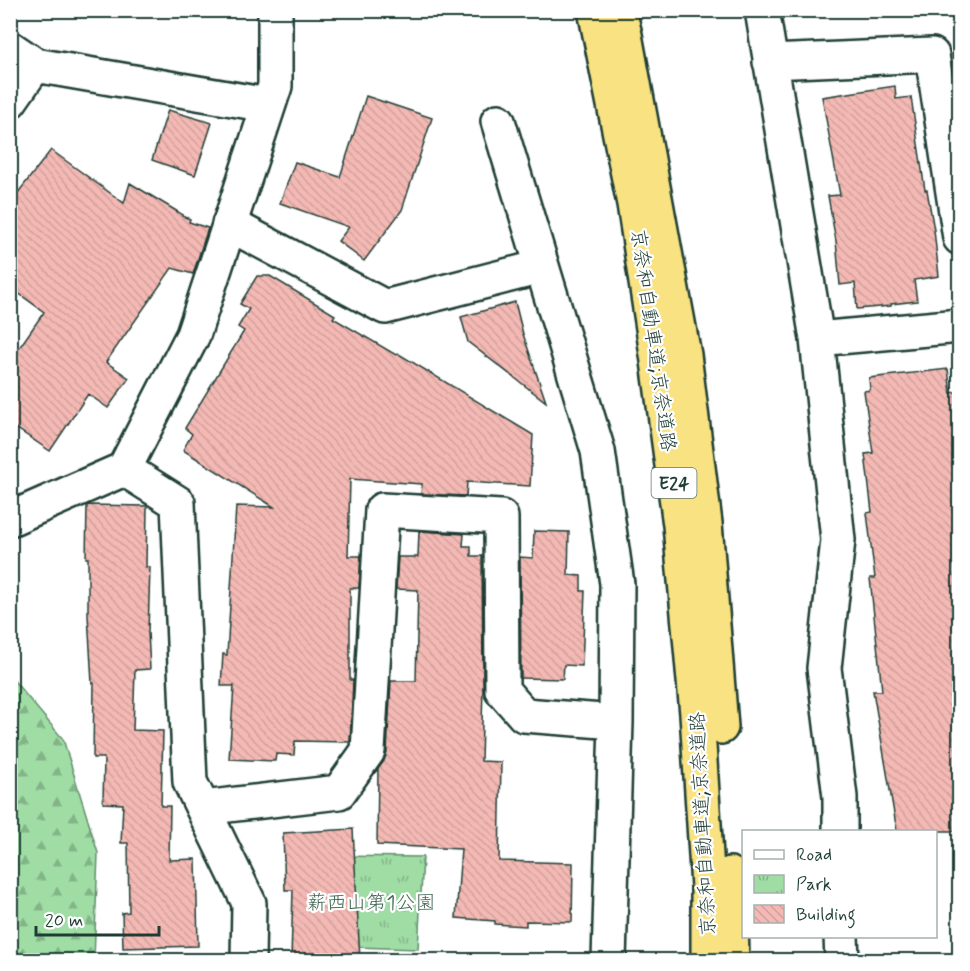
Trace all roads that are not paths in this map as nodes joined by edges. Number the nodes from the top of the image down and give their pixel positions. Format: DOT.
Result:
graph roads {
  1 [pos="275,10"];
  2 [pos="595,10"];
  3 [pos="619,10"];
  4 [pos="762,10"];
  5 [pos="23,57"];
  6 [pos="770,62"];
  7 [pos="10,101"];
  8 [pos="268,105"];
  9 [pos="498,121"];
  10 [pos="229,224"];
  11 [pos="960,238"];
  12 [pos="541,267"];
  13 [pos="960,326"];
  14 [pos="817,339"];
  15 [pos="124,469"];
  16 [pos="10,519"];
  17 [pos="616,722"];
  18 [pos="203,808"];
  19 [pos="840,830"];
  20 [pos="841,938"];
  21 [pos="248,960"];
  22 [pos="609,960"];
  23 [pos="708,960"];
  24 [pos="732,960"];
  25 [pos="842,960"];
  1 -- 8 [label="street"];
  2 -- 23 [label="highway, 京奈和自動車道;京奈道路 / E24"];
  3 -- 24 [label="highway, 京奈和自動車道;京奈道路 / E24"];
  4 -- 6 [label="street"];
  5 -- 7 [label="street"];
  5 -- 8 [label="street"];
  6 -- 11 [label="street"];
  6 -- 14 [label="street"];
  8 -- 10 [label="street"];
  9 -- 12 [label="street"];
  10 -- 12 [label="street"];
  10 -- 15 [label="street"];
  12 -- 17 [label="street"];
  13 -- 14 [label="street"];
  14 -- 19 [label="street"];
  15 -- 16 [label="street"];
  15 -- 18 [label="street"];
  17 -- 18 [label="street"];
  17 -- 22 [label="street"];
  18 -- 21 [label="street"];
  20 -- 25 [label="street"];
}
